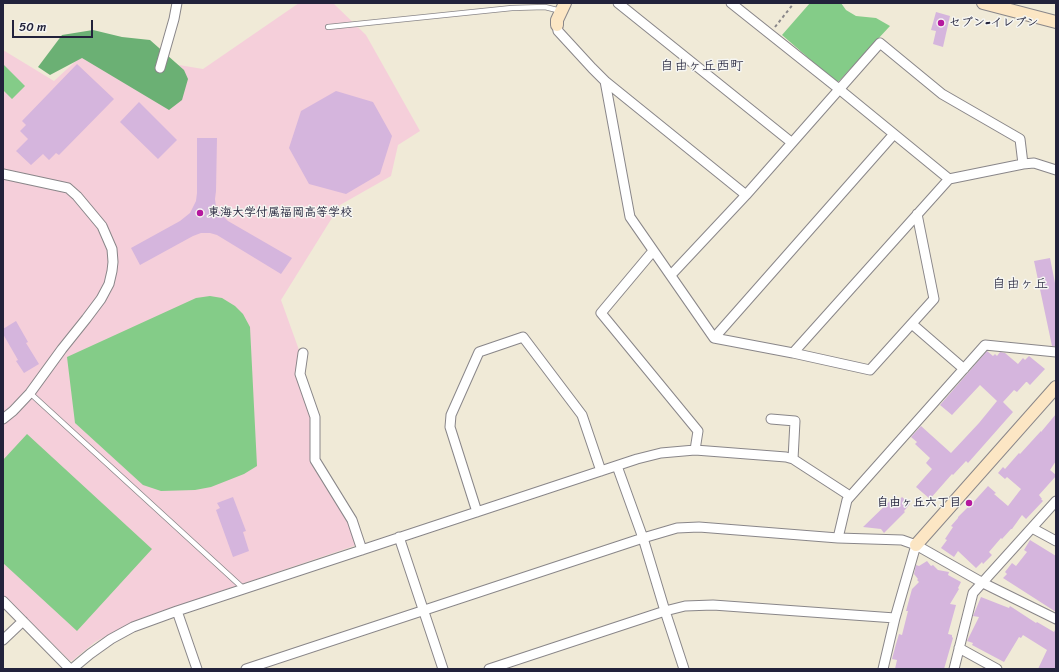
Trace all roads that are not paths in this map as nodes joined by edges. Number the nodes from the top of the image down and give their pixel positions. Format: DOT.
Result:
graph roads {
  1 [pos="178,3"];
  2 [pos="618,3"];
  3 [pos="731,3"];
  4 [pos="983,3"];
  5 [pos="563,7"];
  6 [pos="1056,22"];
  7 [pos="557,26"];
  8 [pos="328,27"];
  9 [pos="160,68"];
  10 [pos="605,81"];
  11 [pos="839,89"];
  12 [pos="894,134"];
  13 [pos="791,142"];
  14 [pos="1023,164"];
  15 [pos="1056,170"];
  16 [pos="3,174"];
  17 [pos="948,179"];
  18 [pos="746,195"];
  19 [pos="917,214"];
  20 [pos="654,251"];
  21 [pos="671,275"];
  22 [pos="912,324"];
  23 [pos="714,338"];
  24 [pos="1056,352"];
  25 [pos="303,353"];
  26 [pos="793,353"];
  27 [pos="964,369"];
  28 [pos="1056,387"];
  29 [pos="30,393"];
  30 [pos="3,419"];
  31 [pos="771,420"];
  32 [pos="695,450"];
  33 [pos="793,458"];
  34 [pos="617,466"];
  35 [pos="601,471"];
  36 [pos="850,496"];
  37 [pos="1056,501"];
  38 [pos="477,512"];
  39 [pos="1032,528"];
  40 [pos="399,537"];
  41 [pos="643,538"];
  42 [pos="838,538"];
  43 [pos="1056,541"];
  44 [pos="916,545"];
  45 [pos="362,550"];
  46 [pos="982,583"];
  47 [pos="244,589"];
  48 [pos="3,601"];
  49 [pos="177,611"];
  50 [pos="424,611"];
  51 [pos="665,611"];
  52 [pos="895,618"];
  53 [pos="1056,619"];
  54 [pos="23,621"];
  55 [pos="3,640"];
  56 [pos="959,648"];
  57 [pos="71,669"];
  58 [pos="197,669"];
  59 [pos="246,669"];
  60 [pos="442,669"];
  61 [pos="489,669"];
  62 [pos="684,669"];
  63 [pos="883,669"];
  64 [pos="954,669"];
  65 [pos="997,669"];
  1 -- 9 [label="street"];
  2 -- 13 [label="street"];
  3 -- 11 [label="street"];
  4 -- 6 [label="street"];
  5 -- 7 [label="street"];
  5 -- 8 [label="lane"];
  7 -- 10 [label="street"];
  10 -- 18 [label="street"];
  10 -- 20 [label="street"];
  11 -- 12 [label="street"];
  11 -- 13 [label="street"];
  11 -- 14 [label="street"];
  12 -- 17 [label="street"];
  12 -- 23 [label="street"];
  13 -- 18 [label="street"];
  14 -- 15 [label="street"];
  14 -- 17 [label="street"];
  16 -- 29 [label="street"];
  17 -- 19 [label="street"];
  18 -- 21 [label="street"];
  19 -- 22 [label="street"];
  19 -- 26 [label="street"];
  20 -- 21 [label="street"];
  20 -- 32 [label="street"];
  21 -- 23 [label="street"];
  22 -- 26 [label="street"];
  22 -- 27 [label="street"];
  23 -- 26 [label="street"];
  24 -- 27 [label="street"];
  25 -- 45 [label="street"];
  27 -- 36 [label="street"];
  28 -- 44 [label="street"];
  29 -- 30 [label="street"];
  29 -- 47 [label="lane"];
  31 -- 33 [label="street"];
  32 -- 33 [label="street"];
  32 -- 34 [label="street"];
  33 -- 36 [label="street"];
  34 -- 35 [label="street"];
  34 -- 41 [label="street"];
  35 -- 38 [label="street"];
  35 -- 38 [label="street"];
  36 -- 42 [label="street"];
  37 -- 39 [label="street"];
  38 -- 40 [label="street"];
  39 -- 43 [label="street"];
  39 -- 46 [label="street"];
  40 -- 45 [label="street"];
  40 -- 50 [label="street"];
  41 -- 42 [label="street"];
  41 -- 50 [label="street"];
  41 -- 51 [label="street"];
  42 -- 44 [label="street"];
  44 -- 46 [label="street"];
  44 -- 52 [label="street"];
  45 -- 47 [label="street"];
  46 -- 53 [label="street"];
  46 -- 56 [label="street"];
  47 -- 49 [label="street"];
  48 -- 54 [label="street"];
  49 -- 57 [label="street"];
  49 -- 58 [label="street"];
  50 -- 59 [label="street"];
  50 -- 60 [label="street"];
  51 -- 52 [label="street"];
  51 -- 61 [label="street"];
  51 -- 62 [label="street"];
  52 -- 63 [label="street"];
  54 -- 55 [label="street"];
  54 -- 57 [label="street"];
  56 -- 64 [label="street"];
  56 -- 65 [label="street"];
}
